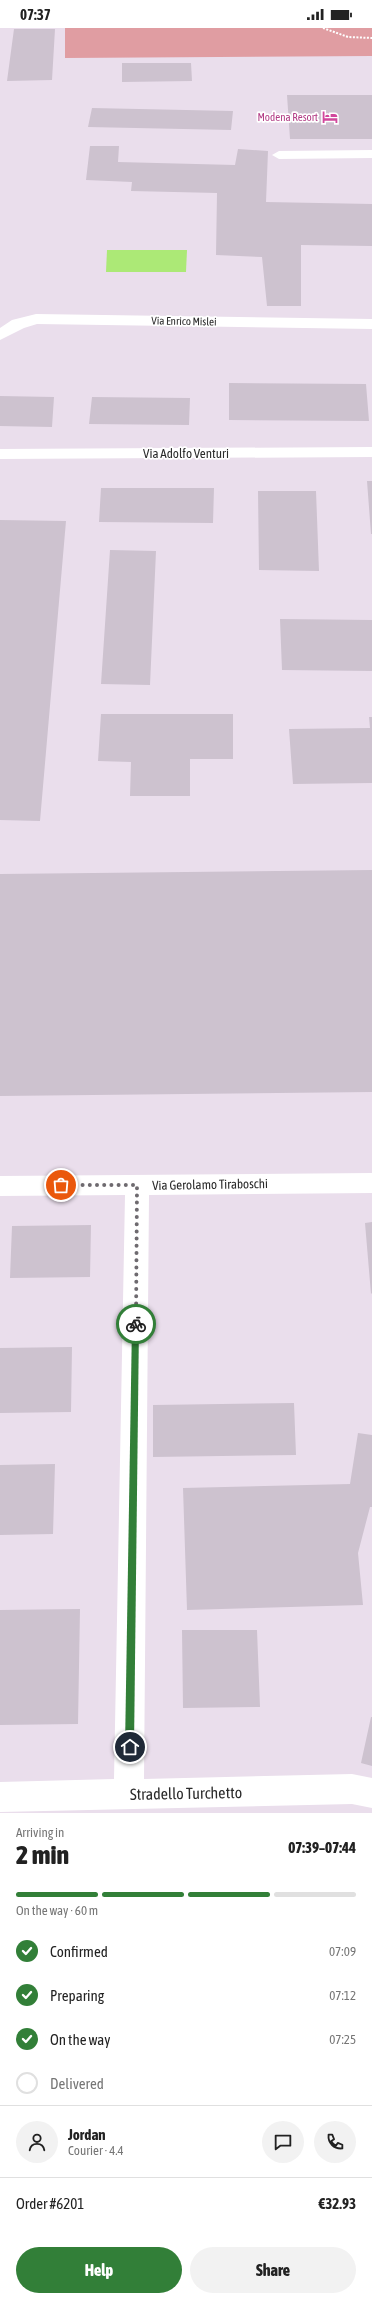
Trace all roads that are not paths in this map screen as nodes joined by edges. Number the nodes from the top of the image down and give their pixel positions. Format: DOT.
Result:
graph roads {
  1 [pos="372,154"];
  2 [pos="280,155"];
  3 [pos="372,324"];
  4 [pos="0,335"];
  5 [pos="372,452"];
  6 [pos="0,454"];
  7 [pos="372,1183"];
  8 [pos="137,1185"];
  9 [pos="0,1186"];
  10 [pos="129,1794"];
  11 [pos="372,1794"];
  12 [pos="0,1797"];
  1 -- 2 [label="street"];
  3 -- 4 [label="street, Via Enrico Mislei"];
  5 -- 6 [label="street, Via Adolfo Venturi"];
  7 -- 8 [label="street, Via Gerolamo Tiraboschi"];
  8 -- 9 [label="street, Via Gerolamo Tiraboschi"];
  8 -- 10 [label="street"];
  10 -- 11 [label="street, Stradello Turchetto"];
  10 -- 12 [label="street, Stradello Turchetto"];
}
